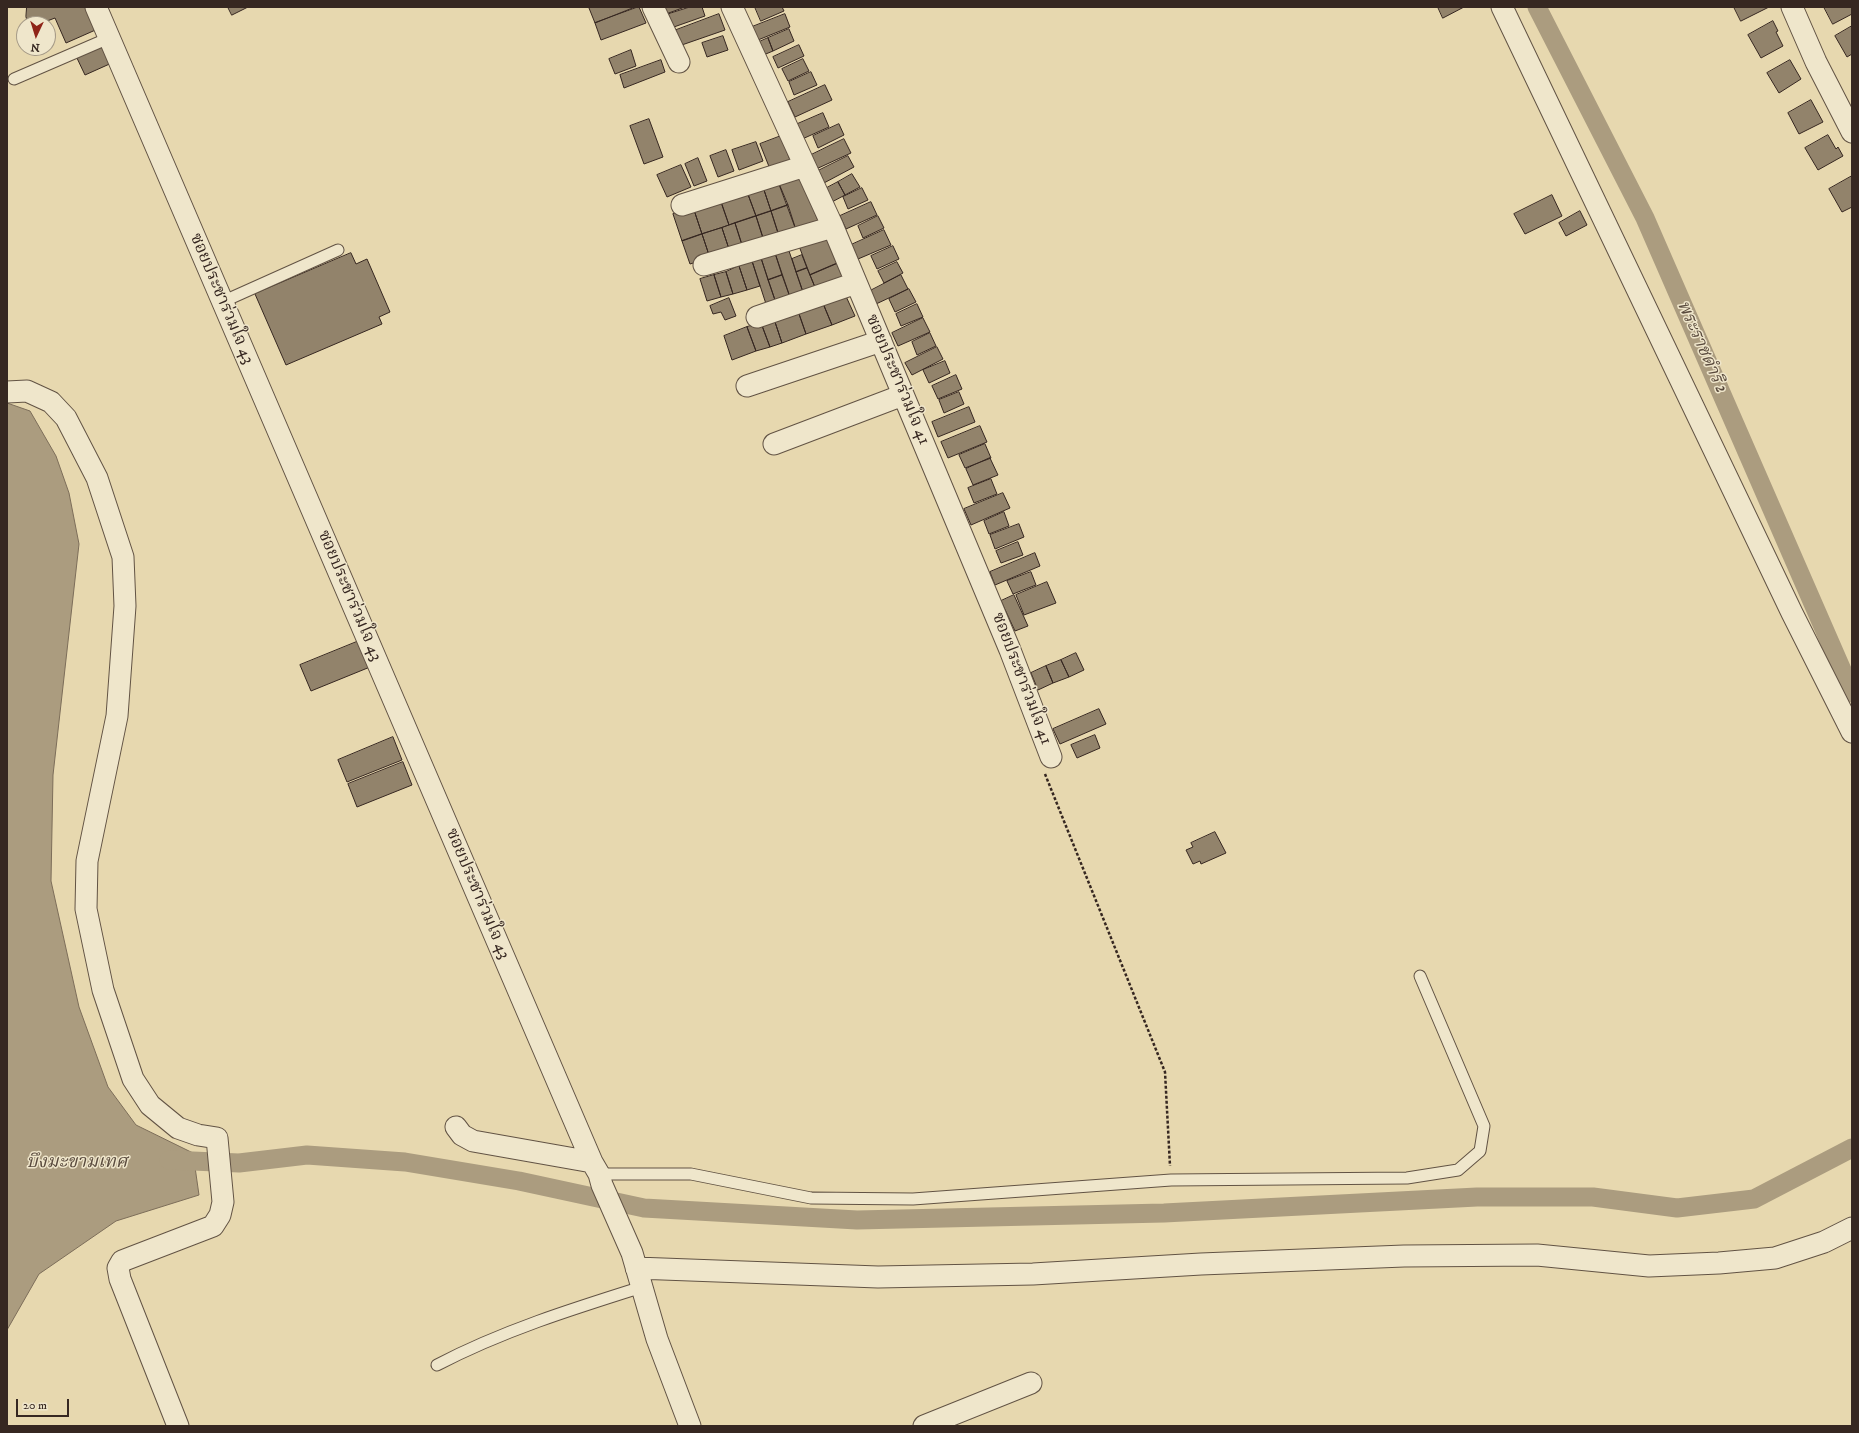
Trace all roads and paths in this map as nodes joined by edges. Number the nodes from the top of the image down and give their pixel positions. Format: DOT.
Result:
graph roads {
  1 [pos="96,7"];
  2 [pos="653,7"];
  3 [pos="732,7"];
  4 [pos="1502,7"];
  5 [pos="1792,7"];
  6 [pos="109,38"];
  7 [pos="678,62"];
  8 [pos="14,79"];
  9 [pos="1852,132"];
  10 [pos="805,166"];
  11 [pos="682,205"];
  12 [pos="833,227"];
  13 [pos="338,250"];
  14 [pos="704,266"];
  15 [pos="856,283"];
  16 [pos="222,302"];
  17 [pos="757,317"];
  18 [pos="881,341"];
  19 [pos="747,386"];
  20 [pos="7,392"];
  21 [pos="903,395"];
  22 [pos="774,444"];
  23 [pos="1852,732"];
  24 [pos="1048,765"];
  25 [pos="1420,976"];
  26 [pos="456,1127"];
  27 [pos="598,1174"];
  28 [pos="1171,1180"];
  29 [pos="1852,1228"];
  30 [pos="637,1269"];
  31 [pos="438,1365"];
  32 [pos="1031,1383"];
  33 [pos="178,1426"];
  34 [pos="690,1426"];
  35 [pos="924,1426"];
  1 -- 6 [label="street, ซอยประชาร่วมใจ 43"];
  2 -- 7 [label="street"];
  3 -- 10 [label="street, ซอยประชาร่วมใจ 41"];
  4 -- 23 [label="street"];
  5 -- 9 [label="street"];
  6 -- 8 [label="lane"];
  6 -- 16 [label="street, ซอยประชาร่วมใจ 43"];
  10 -- 11 [label="street"];
  10 -- 12 [label="street, ซอยประชาร่วมใจ 41"];
  12 -- 14 [label="street"];
  12 -- 15 [label="street, ซอยประชาร่วมใจ 41"];
  13 -- 16 [label="lane"];
  15 -- 17 [label="street"];
  15 -- 18 [label="street, ซอยประชาร่วมใจ 41"];
  16 -- 27 [label="street, ซอยประชาร่วมใจ 43"];
  18 -- 19 [label="street"];
  18 -- 21 [label="street, ซอยประชาร่วมใจ 41"];
  20 -- 33 [label="street"];
  21 -- 22 [label="street"];
  21 -- 24 [label="street, ซอยประชาร่วมใจ 41"];
  24 -- 28 [label="path"];
  25 -- 28 [label="lane"];
  26 -- 27 [label="street"];
  27 -- 28 [label="lane"];
  27 -- 30 [label="street, ซอยประชาร่วมใจ 43"];
  29 -- 30 [label="street"];
  30 -- 31 [label="lane"];
  30 -- 34 [label="street, ซอยประชาร่วมใจ 43"];
  32 -- 35 [label="street"];
}
